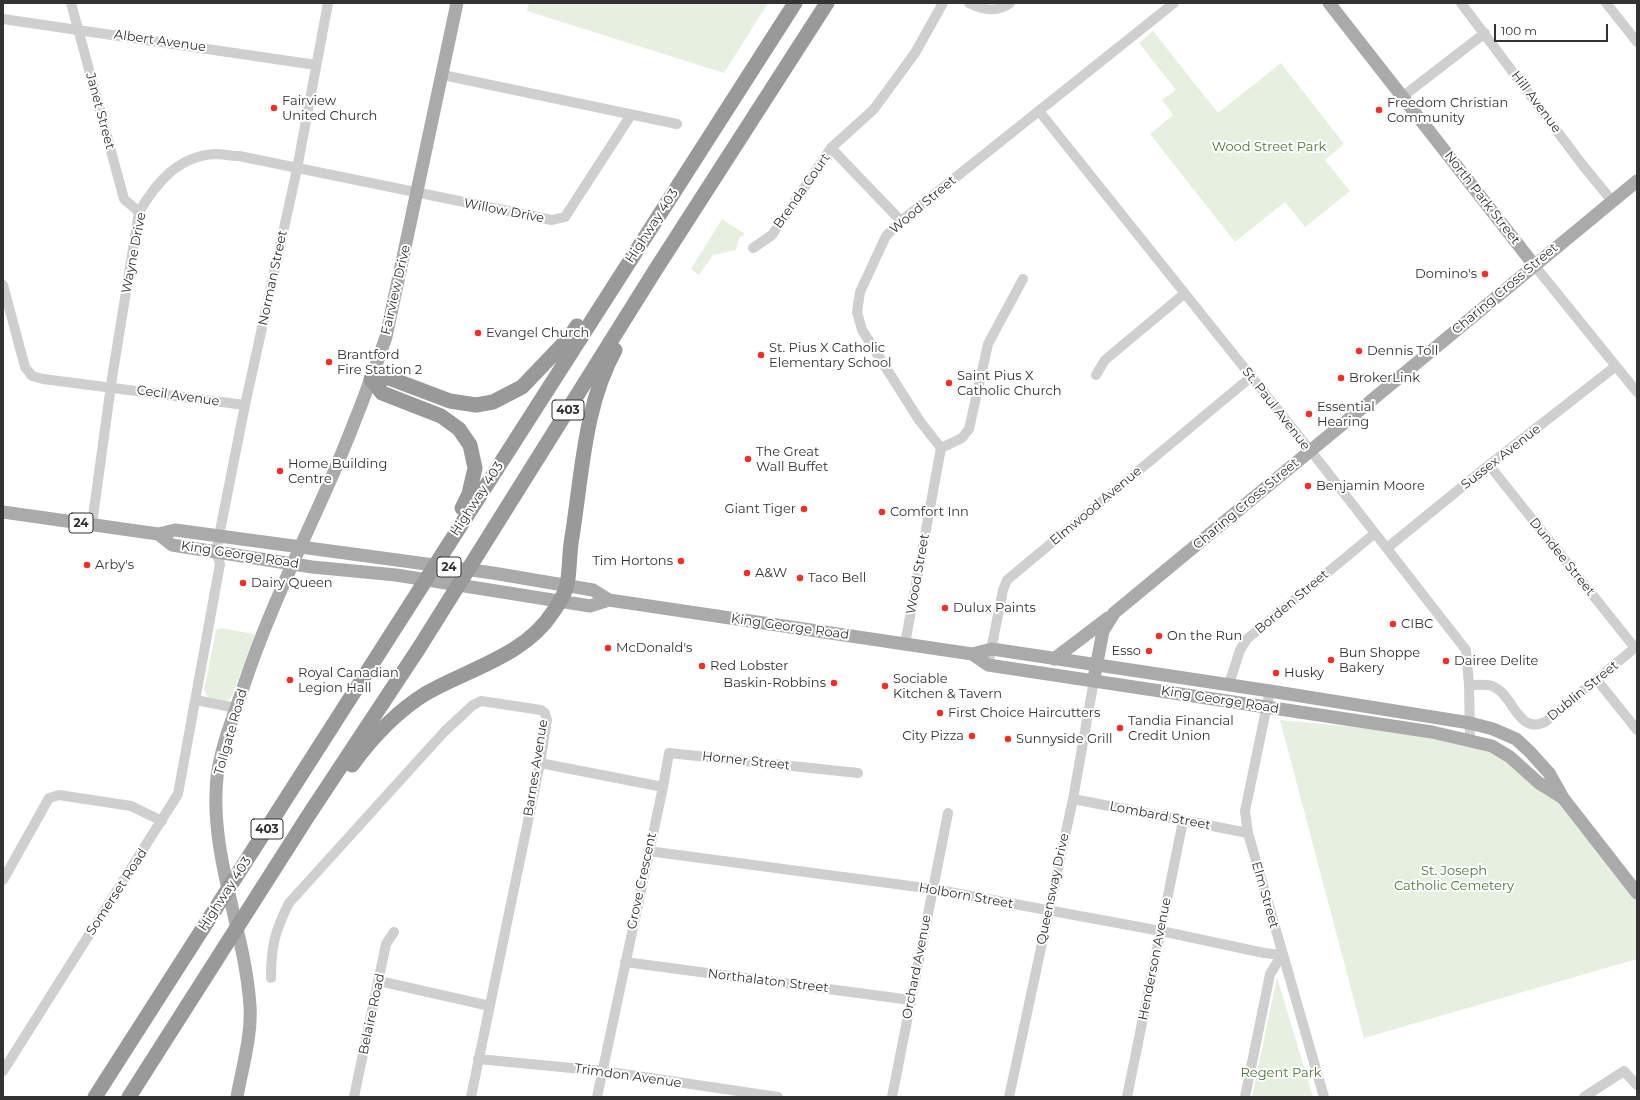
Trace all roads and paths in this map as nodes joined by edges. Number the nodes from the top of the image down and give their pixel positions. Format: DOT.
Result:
graph roads {
  1 [pos="71,3"];
  2 [pos="328,3"];
  3 [pos="457,3"];
  4 [pos="795,3"];
  5 [pos="827,3"];
  6 [pos="943,3"];
  7 [pos="969,3"];
  8 [pos="1010,3"];
  9 [pos="1174,3"];
  10 [pos="1329,3"];
  11 [pos="1461,3"];
  12 [pos="1606,3"];
  13 [pos="3,18"];
  14 [pos="78,29"];
  15 [pos="1485,33"];
  16 [pos="1637,42"];
  17 [pos="316,65"];
  18 [pos="442,75"];
  19 [pos="1402,97"];
  20 [pos="1039,111"];
  21 [pos="631,115"];
  22 [pos="677,124"];
  23 [pos="831,148"];
  24 [pos="296,169"];
  25 [pos="1637,181"];
  26 [pos="417,193"];
  27 [pos="1612,201"];
  28 [pos="139,212"];
  29 [pos="901,221"];
  30 [pos="652,226"];
  31 [pos="753,248"];
  32 [pos="1534,265"];
  33 [pos="656,269"];
  34 [pos="1023,279"];
  35 [pos="3,285"];
  36 [pos="1184,294"];
  37 [pos="1616,366"];
  38 [pos="1096,375"];
  39 [pos="1251,377"];
  40 [pos="371,379"];
  41 [pos="111,387"];
  42 [pos="1637,392"];
  43 [pos="245,405"];
  44 [pos="941,448"];
  45 [pos="1310,451"];
  46 [pos="1489,465"];
  47 [pos="3,512"];
  48 [pos="92,524"];
  49 [pos="158,534"];
  50 [pos="1374,534"];
  51 [pos="219,536"];
  52 [pos="300,547"];
  53 [pos="1387,548"];
  54 [pos="218,558"];
  55 [pos="438,560"];
  56 [pos="292,564"];
  57 [pos="566,586"];
  58 [pos="609,600"];
  59 [pos="558,601"];
  60 [pos="1114,613"];
  61 [pos="905,644"];
  62 [pos="1636,647"];
  63 [pos="992,649"];
  64 [pos="972,654"];
  65 [pos="1054,659"];
  66 [pos="988,665"];
  67 [pos="1097,666"];
  68 [pos="1094,680"];
  69 [pos="1598,680"];
  70 [pos="1229,684"];
  71 [pos="1469,685"];
  72 [pos="1270,691"];
  73 [pos="196,700"];
  74 [pos="1266,707"];
  75 [pos="236,708"];
  76 [pos="1470,723"];
  77 [pos="1637,730"];
  78 [pos="1470,740"];
  79 [pos="540,763"];
  80 [pos="858,773"];
  81 [pos="662,787"];
  82 [pos="1563,798"];
  83 [pos="1073,799"];
  84 [pos="948,814"];
  85 [pos="308,816"];
  86 [pos="162,821"];
  87 [pos="1183,821"];
  88 [pos="1248,832"];
  89 [pos="648,851"];
  90 [pos="3,880"];
  91 [pos="933,889"];
  92 [pos="1637,893"];
  93 [pos="1048,910"];
  94 [pos="1162,931"];
  95 [pos="394,932"];
  96 [pos="1282,955"];
  97 [pos="625,962"];
  98 [pos="271,978"];
  99 [pos="379,981"];
  100 [pos="911,1000"];
  101 [pos="490,1006"];
  102 [pos="478,1059"];
  103 [pos="3,1071"];
  104 [pos="603,1071"];
  105 [pos="1637,1085"];
  106 [pos="95,1097"];
  107 [pos="129,1097"];
  108 [pos="237,1097"];
  109 [pos="354,1097"];
  110 [pos="470,1097"];
  111 [pos="597,1097"];
  112 [pos="778,1097"];
  113 [pos="892,1097"];
  114 [pos="1009,1097"];
  115 [pos="1127,1097"];
  116 [pos="1244,1097"];
  117 [pos="1324,1097"];
  118 [pos="1584,1097"];
  1 -- 14 [label="street, Janet Street"];
  2 -- 17 [label="street, Norman Street"];
  3 -- 18 [label="main road, Fairview Drive"];
  4 -- 30 [label="highway, Highway 403 / 403"];
  5 -- 33 [label="highway, Highway 403 / 403"];
  6 -- 23 [label="street, Brenda Court"];
  7 -- 8 [label="street"];
  9 -- 20 [label="street, Wood Street"];
  10 -- 19 [label="main road, North Park Street"];
  11 -- 15 [label="street, Hill Avenue"];
  12 -- 16 [label="street"];
  13 -- 14 [label="street, Albert Avenue"];
  14 -- 17 [label="street, Albert Avenue"];
  14 -- 28 [label="street, Janet Street"];
  15 -- 19 [label="street"];
  15 -- 27 [label="street, Hill Avenue"];
  17 -- 24 [label="street, Norman Street"];
  18 -- 21 [label="street"];
  18 -- 26 [label="main road, Fairview Drive"];
  19 -- 32 [label="main road, North Park Street"];
  20 -- 29 [label="street, Wood Street"];
  20 -- 36 [label="street, St. Paul Avenue"];
  21 -- 22 [label="street"];
  21 -- 26 [label="street, Willow Drive"];
  23 -- 29 [label="street"];
  23 -- 31 [label="street, Brenda Court"];
  24 -- 26 [label="street, Wayne Drive"];
  24 -- 28 [label="street, Wayne Drive"];
  24 -- 43 [label="street, Norman Street"];
  25 -- 27 [label="main road, Charing Cross Street"];
  26 -- 40 [label="main road, Fairview Drive"];
  27 -- 32 [label="main road, Charing Cross Street"];
  28 -- 41 [label="street, Wayne Drive"];
  29 -- 44 [label="street, Wood Street"];
  30 -- 40 [label="highway"];
  30 -- 55 [label="highway, Highway 403 / 403"];
  32 -- 37 [label="street, North Park Street"];
  32 -- 45 [label="main road, Charing Cross Street"];
  33 -- 57 [label="highway"];
  33 -- 85 [label="highway, Highway 403 / 403"];
  34 -- 44 [label="street"];
  35 -- 41 [label="street, Cecil Avenue"];
  36 -- 38 [label="street"];
  36 -- 39 [label="street, St. Paul Avenue"];
  37 -- 42 [label="street, North Park Street"];
  37 -- 46 [label="street, Sussex Avenue"];
  39 -- 45 [label="street, St. Paul Avenue"];
  39 -- 63 [label="street, Elmwood Avenue"];
  40 -- 52 [label="main road, Fairview Drive"];
  40 -- 55 [label="highway"];
  41 -- 43 [label="street, Cecil Avenue"];
  41 -- 48 [label="street, Wayne Drive"];
  43 -- 51 [label="street, Norman Street"];
  44 -- 61 [label="street, Wood Street"];
  45 -- 50 [label="street, St. Paul Avenue"];
  45 -- 60 [label="main road, Charing Cross Street"];
  46 -- 53 [label="street, Sussex Avenue"];
  46 -- 62 [label="street, Dundee Street"];
  47 -- 48 [label="main road, King George Road / 24"];
  48 -- 49 [label="main road, King George Road / 24"];
  49 -- 51 [label="main road, King George Road / 24"];
  49 -- 54 [label="main road, King George Road / 24"];
  50 -- 53 [label="street, St. Paul Avenue"];
  50 -- 70 [label="street, Borden Street"];
  51 -- 52 [label="main road, King George Road / 24"];
  51 -- 54 [label="street, Norman Street"];
  52 -- 56 [label="main road, Fairview Drive"];
  52 -- 57 [label="main road, King George Road / 24"];
  53 -- 71 [label="street, St. Paul Avenue"];
  54 -- 56 [label="main road, King George Road / 24"];
  54 -- 73 [label="street, Somerset Road"];
  55 -- 106 [label="highway, Highway 403 / 403"];
  56 -- 59 [label="main road, King George Road / 24"];
  56 -- 75 [label="main road, Tollgate Road"];
  57 -- 58 [label="main road, King George Road"];
  57 -- 59 [label="highway"];
  58 -- 59 [label="main road, King George Road"];
  58 -- 61 [label="main road, King George Road"];
  59 -- 85 [label="highway"];
  60 -- 65 [label="main road"];
  60 -- 67 [label="main road, Charing Cross Street"];
  61 -- 64 [label="main road, King George Road"];
  62 -- 69 [label="street, Dublin Street"];
  63 -- 64 [label="main road, King George Road"];
  63 -- 65 [label="main road, King George Road"];
  63 -- 66 [label="street, Elmwood Avenue"];
  64 -- 66 [label="main road, King George Road"];
  65 -- 67 [label="main road, King George Road"];
  66 -- 68 [label="main road, King George Road"];
  67 -- 68 [label="main road, Charing Cross Street"];
  67 -- 70 [label="main road, King George Road"];
  68 -- 74 [label="main road, King George Road"];
  68 -- 83 [label="street, Queensway Drive"];
  69 -- 71 [label="street, Dublin Street"];
  69 -- 77 [label="street"];
  70 -- 72 [label="main road, King George Road"];
  71 -- 76 [label="street, St. Paul Avenue"];
  72 -- 74 [label="street, Elm Street"];
  72 -- 76 [label="main road, King George Road"];
  73 -- 75 [label="street"];
  73 -- 86 [label="street, Somerset Road"];
  74 -- 78 [label="main road, King George Road"];
  74 -- 88 [label="street, Elm Street"];
  75 -- 108 [label="main road, Tollgate Road"];
  76 -- 78 [label="street, St. Paul Avenue"];
  76 -- 82 [label="main road"];
  78 -- 82 [label="main road"];
  79 -- 81 [label="street"];
  79 -- 98 [label="street, Barnes Avenue"];
  79 -- 101 [label="street, Barnes Avenue"];
  80 -- 81 [label="street, Horner Street"];
  81 -- 89 [label="street, Grove Crescent"];
  82 -- 92 [label="main road"];
  83 -- 87 [label="street, Lombard Street"];
  83 -- 93 [label="street, Queensway Drive"];
  84 -- 91 [label="street, Orchard Avenue"];
  85 -- 107 [label="highway, Highway 403 / 403"];
  86 -- 90 [label="street"];
  86 -- 103 [label="street, Somerset Road"];
  87 -- 88 [label="street, Lombard Street"];
  87 -- 94 [label="street, Henderson Avenue"];
  88 -- 96 [label="street, Elm Street"];
  89 -- 91 [label="street, Holborn Street"];
  89 -- 97 [label="street, Grove Crescent"];
  91 -- 93 [label="street, Holborn Street"];
  91 -- 100 [label="street, Orchard Avenue"];
  93 -- 94 [label="street, Holborn Street"];
  93 -- 114 [label="street, Queensway Drive"];
  94 -- 96 [label="street, Holborn Street"];
  94 -- 115 [label="street, Henderson Avenue"];
  95 -- 99 [label="street, Belaire Road"];
  96 -- 116 [label="street"];
  96 -- 117 [label="street, Elm Street"];
  97 -- 100 [label="street, Northalaton Street"];
  97 -- 104 [label="street, Grove Crescent"];
  99 -- 101 [label="street"];
  99 -- 109 [label="street, Belaire Road"];
  100 -- 113 [label="street, Orchard Avenue"];
  101 -- 102 [label="street, Barnes Avenue"];
  102 -- 104 [label="street, Trimdon Avenue"];
  102 -- 110 [label="street, Barnes Avenue"];
  104 -- 111 [label="street, Grove Crescent"];
  104 -- 112 [label="street, Trimdon Avenue"];
  105 -- 118 [label="street"];
}
